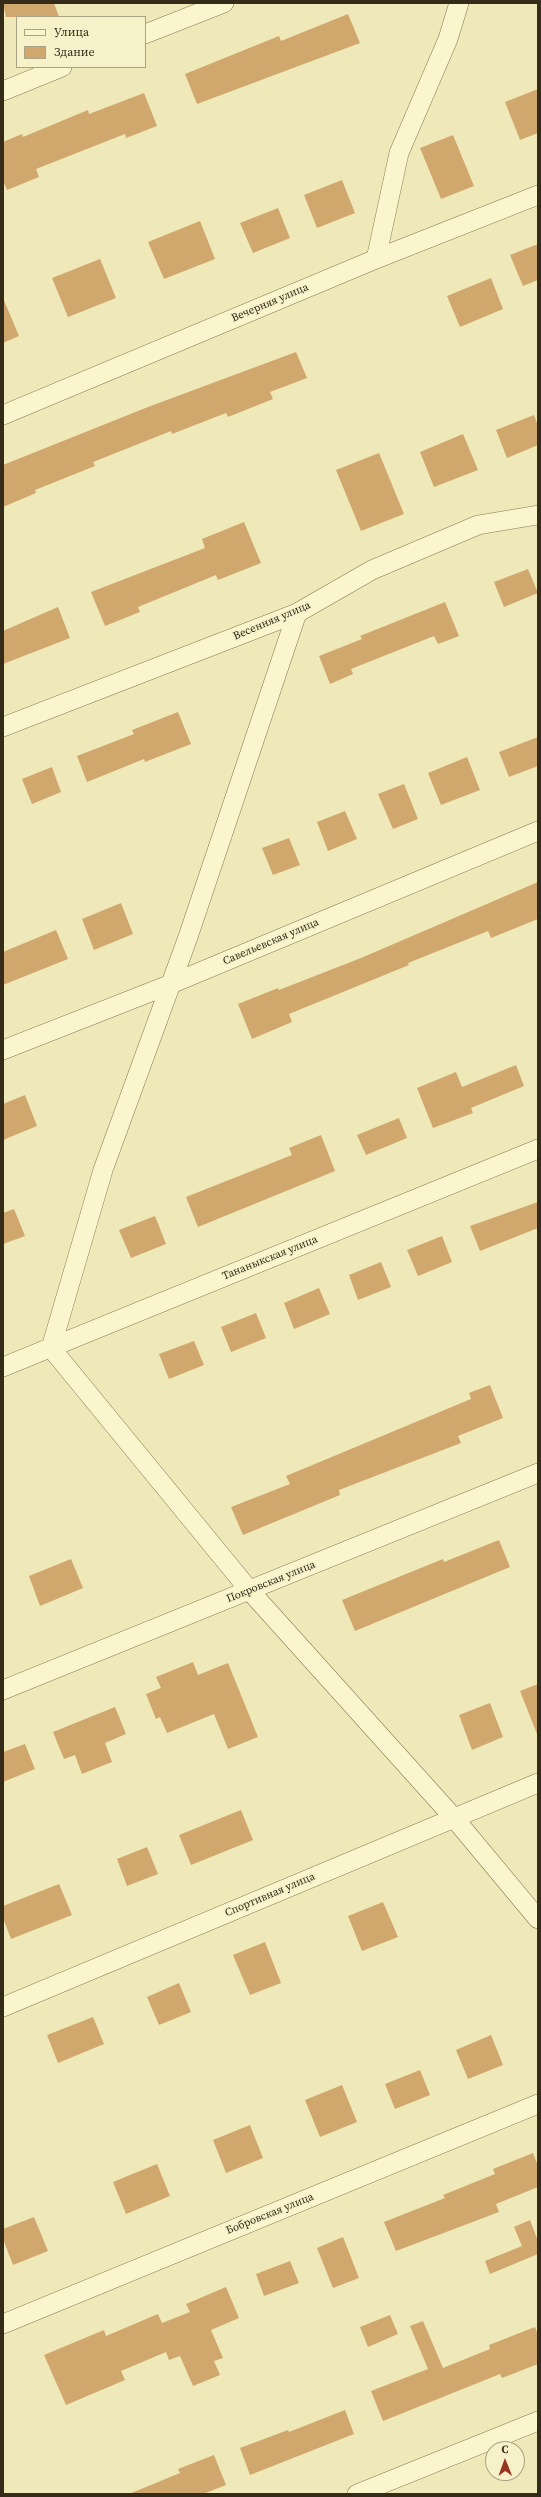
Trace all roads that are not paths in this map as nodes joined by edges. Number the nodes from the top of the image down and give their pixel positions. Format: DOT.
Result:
graph roads {
  1 [pos="224,3"];
  2 [pos="459,3"];
  3 [pos="146,34"];
  4 [pos="60,68"];
  5 [pos="3,91"];
  6 [pos="538,195"];
  7 [pos="376,259"];
  8 [pos="3,415"];
  9 [pos="538,515"];
  10 [pos="297,613"];
  11 [pos="3,726"];
  12 [pos="538,831"];
  13 [pos="171,984"];
  14 [pos="3,1050"];
  15 [pos="538,1150"];
  16 [pos="51,1348"];
  17 [pos="3,1351"];
  18 [pos="23,1359"];
  19 [pos="3,1367"];
  20 [pos="538,1473"];
  21 [pos="250,1591"];
  22 [pos="3,1690"];
  23 [pos="538,1783"];
  24 [pos="454,1818"];
  25 [pos="538,1919"];
  26 [pos="3,2007"];
  27 [pos="538,2104"];
  28 [pos="3,2324"];
  29 [pos="538,2421"];
  30 [pos="357,2494"];
  1 -- 3 [label="street"];
  2 -- 7 [label="street"];
  4 -- 5 [label="street"];
  6 -- 7 [label="street, Вечерняя улица"];
  7 -- 8 [label="street, Вечерняя улица"];
  9 -- 10 [label="street, Весенняя улица"];
  10 -- 11 [label="street, Весенняя улица"];
  10 -- 13 [label="street"];
  12 -- 13 [label="street, Савельевская улица"];
  13 -- 14 [label="street, Савельевская улица"];
  13 -- 16 [label="street"];
  15 -- 16 [label="street, Тананыкская улица"];
  16 -- 18 [label="street, Тананыкская улица"];
  16 -- 21 [label="street"];
  17 -- 18 [label="street"];
  18 -- 19 [label="street, Тананыкская улица"];
  20 -- 21 [label="street, Покровская улица"];
  21 -- 22 [label="street, Покровская улица"];
  21 -- 24 [label="street"];
  23 -- 24 [label="street, Спортивная улица"];
  24 -- 25 [label="street"];
  24 -- 26 [label="street, Спортивная улица"];
  27 -- 28 [label="street, Бобровская улица"];
  29 -- 30 [label="street"];
}
